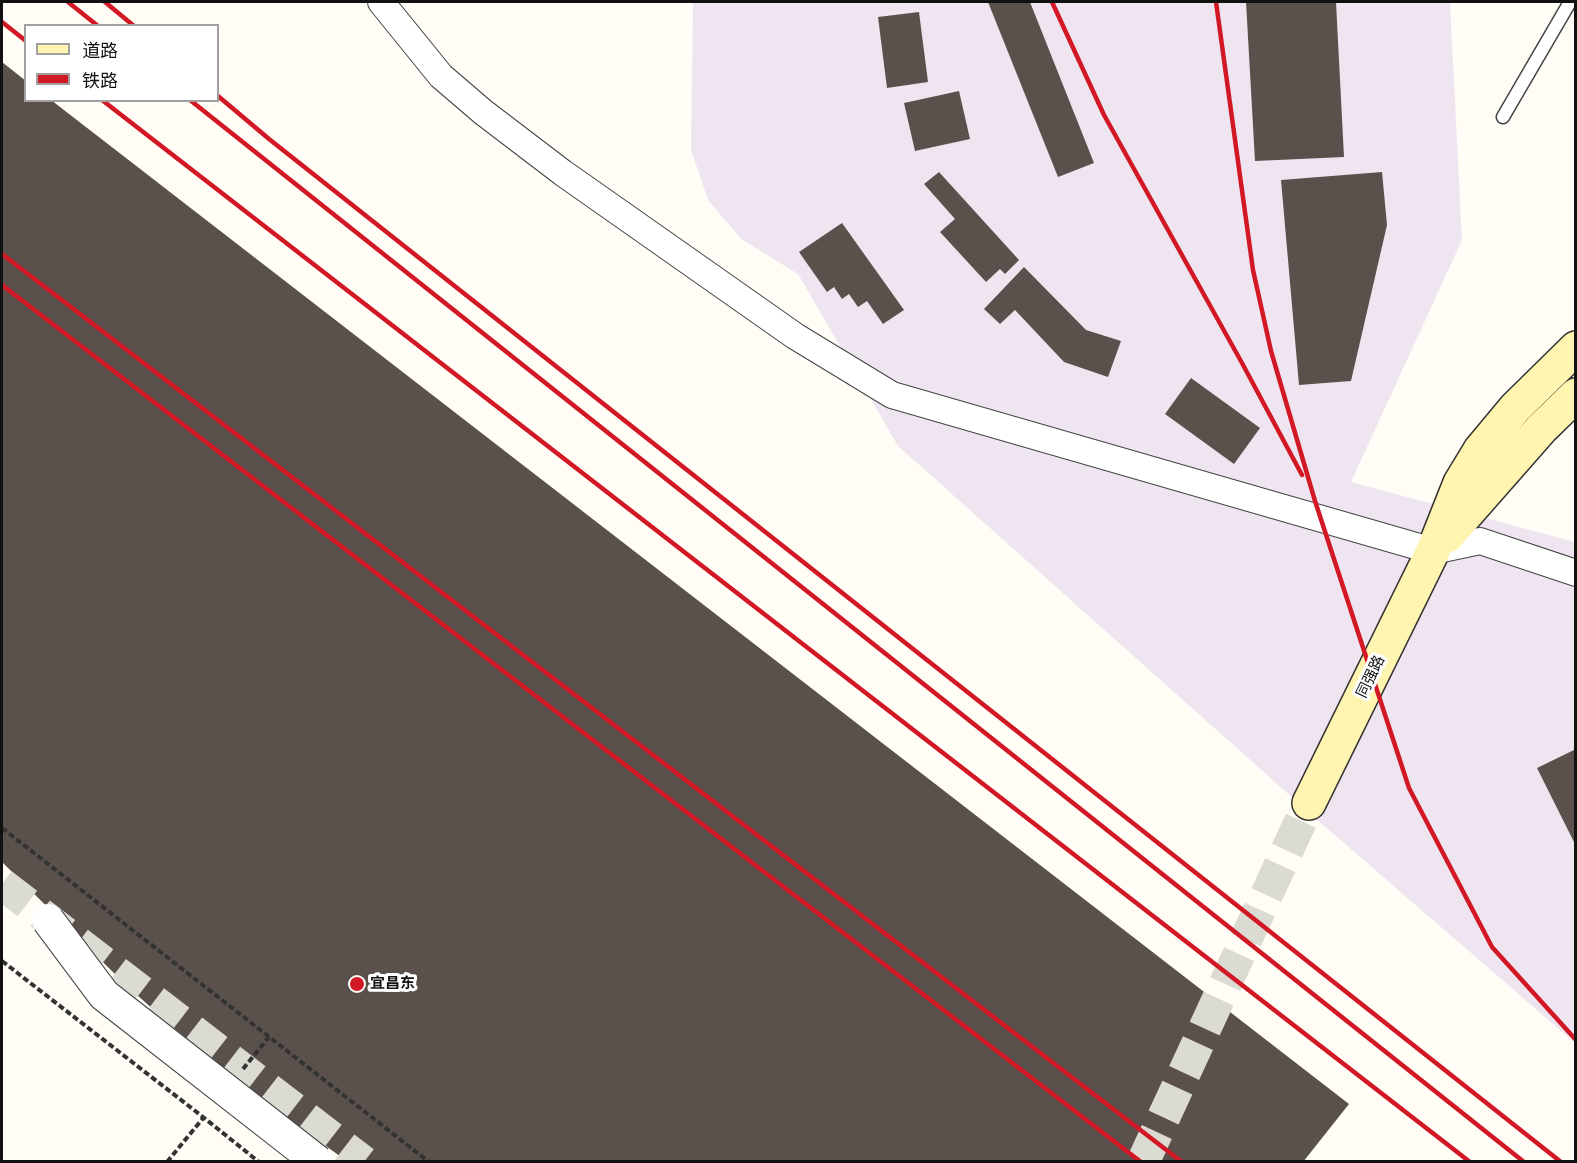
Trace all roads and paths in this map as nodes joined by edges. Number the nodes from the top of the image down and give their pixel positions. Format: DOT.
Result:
graph roads {
  1 [pos="381,2"];
  2 [pos="1570,2"];
  3 [pos="1503,117"];
  4 [pos="1575,348"];
  5 [pos="1575,395"];
  6 [pos="1433,551"];
  7 [pos="1575,573"];
  8 [pos="1309,803"];
  9 [pos="2,828"];
  10 [pos="48,920"];
  11 [pos="2,961"];
  12 [pos="259,1161"];
  13 [pos="318,1161"];
  14 [pos="429,1161"];
  1 -- 6 [label="street"];
  2 -- 3 [label="lane"];
  4 -- 6 [label="main road, 同强路"];
  5 -- 6 [label="main road, 同强路"];
  6 -- 7 [label="street"];
  6 -- 8 [label="main road, 同强路"];
  9 -- 14 [label="path"];
  10 -- 13 [label="street, bridge"];
  11 -- 12 [label="path"];
}
